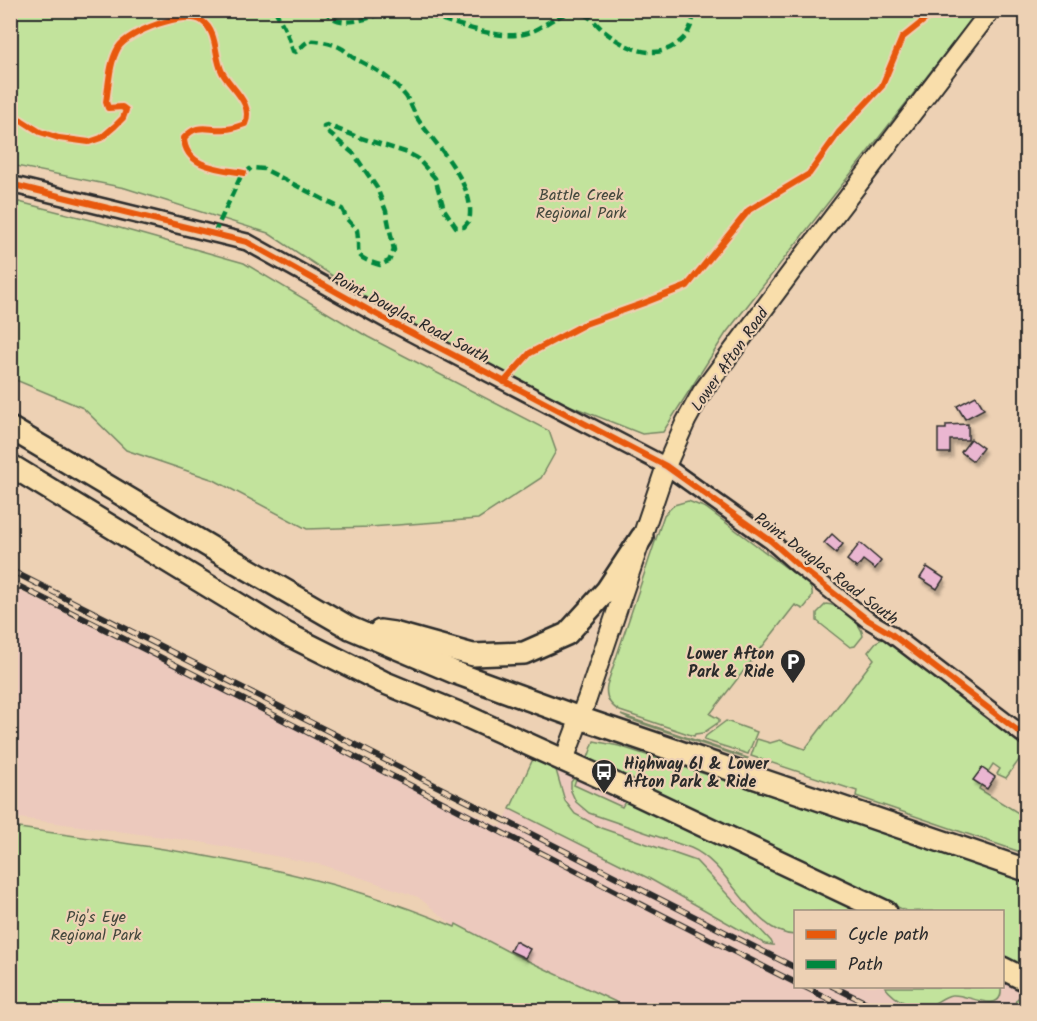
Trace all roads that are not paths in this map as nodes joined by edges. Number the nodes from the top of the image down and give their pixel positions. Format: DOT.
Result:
graph roads {
  1 [pos="991,10"];
  2 [pos="10,184"];
  3 [pos="10,428"];
  4 [pos="10,465"];
  5 [pos="666,466"];
  6 [pos="642,537"];
  7 [pos="350,628"];
  8 [pos="580,718"];
  9 [pos="1026,737"];
  10 [pos="564,760"];
  11 [pos="1026,870"];
  12 [pos="882,910"];
  13 [pos="1004,969"];
  14 [pos="1026,980"];
  1 -- 5 [label="main road, Lower Afton Road"];
  2 -- 5 [label="street, Point Douglas Road South"];
  3 -- 7 [label="highway"];
  4 -- 10 [label="highway"];
  5 -- 6 [label="main road, Lower Afton Road"];
  5 -- 9 [label="street, Point Douglas Road South"];
  6 -- 7 [label="highway"];
  6 -- 8 [label="main road, Lower Afton Road"];
  7 -- 8 [label="highway"];
  8 -- 10 [label="main road, Lower Afton Road"];
  8 -- 11 [label="highway"];
  10 -- 12 [label="highway"];
  13 -- 14 [label="highway"];
}
